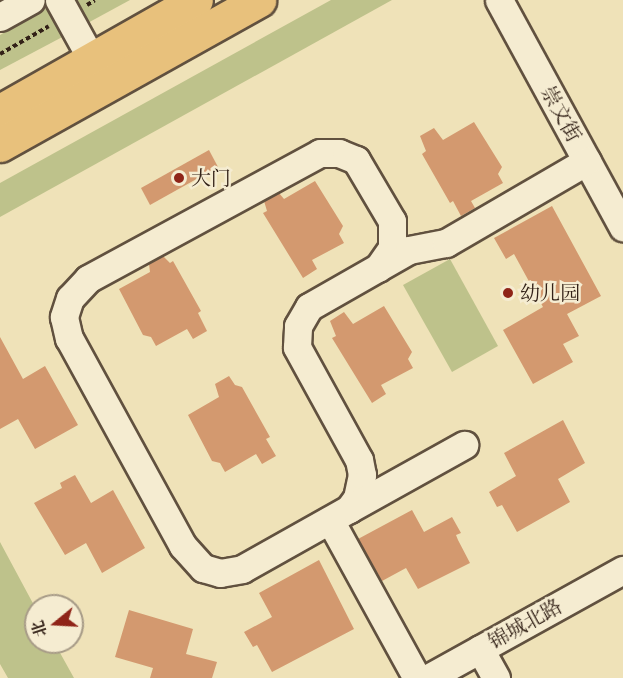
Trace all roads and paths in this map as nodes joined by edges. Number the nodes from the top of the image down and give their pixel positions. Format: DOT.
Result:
graph roads {
  1 [pos="31,0"];
  2 [pos="59,0"];
  3 [pos="196,0"];
  4 [pos="259,0"];
  5 [pos="499,0"];
  6 [pos="0,17"];
  7 [pos="92,60"];
  8 [pos="0,111"];
  9 [pos="0,144"];
  10 [pos="587,161"];
  11 [pos="392,221"];
  12 [pos="623,227"];
  13 [pos="426,245"];
  14 [pos="378,268"];
  15 [pos="464,445"];
  16 [pos="359,460"];
  17 [pos="407,477"];
  18 [pos="340,514"];
  19 [pos="623,570"];
  20 [pos="480,649"];
  21 [pos="417,678"];
  22 [pos="428,678"];
  23 [pos="496,678"];
  1 -- 6 [label="street"];
  2 -- 7 [label="street"];
  3 -- 7 [label="main road"];
  4 -- 9 [label="main road"];
  5 -- 10 [label="street, 崇文街"];
  7 -- 8 [label="main road"];
  10 -- 12 [label="street, 崇文街"];
  10 -- 13 [label="street"];
  11 -- 13 [label="street"];
  11 -- 14 [label="street"];
  11 -- 18 [label="street"];
  13 -- 14 [label="street"];
  14 -- 16 [label="street"];
  15 -- 17 [label="street"];
  16 -- 17 [label="street"];
  16 -- 18 [label="street"];
  17 -- 18 [label="street"];
  18 -- 21 [label="street"];
  19 -- 20 [label="street, 锦城北路"];
  20 -- 22 [label="street, 锦城北路"];
  20 -- 23 [label="street"];
}
